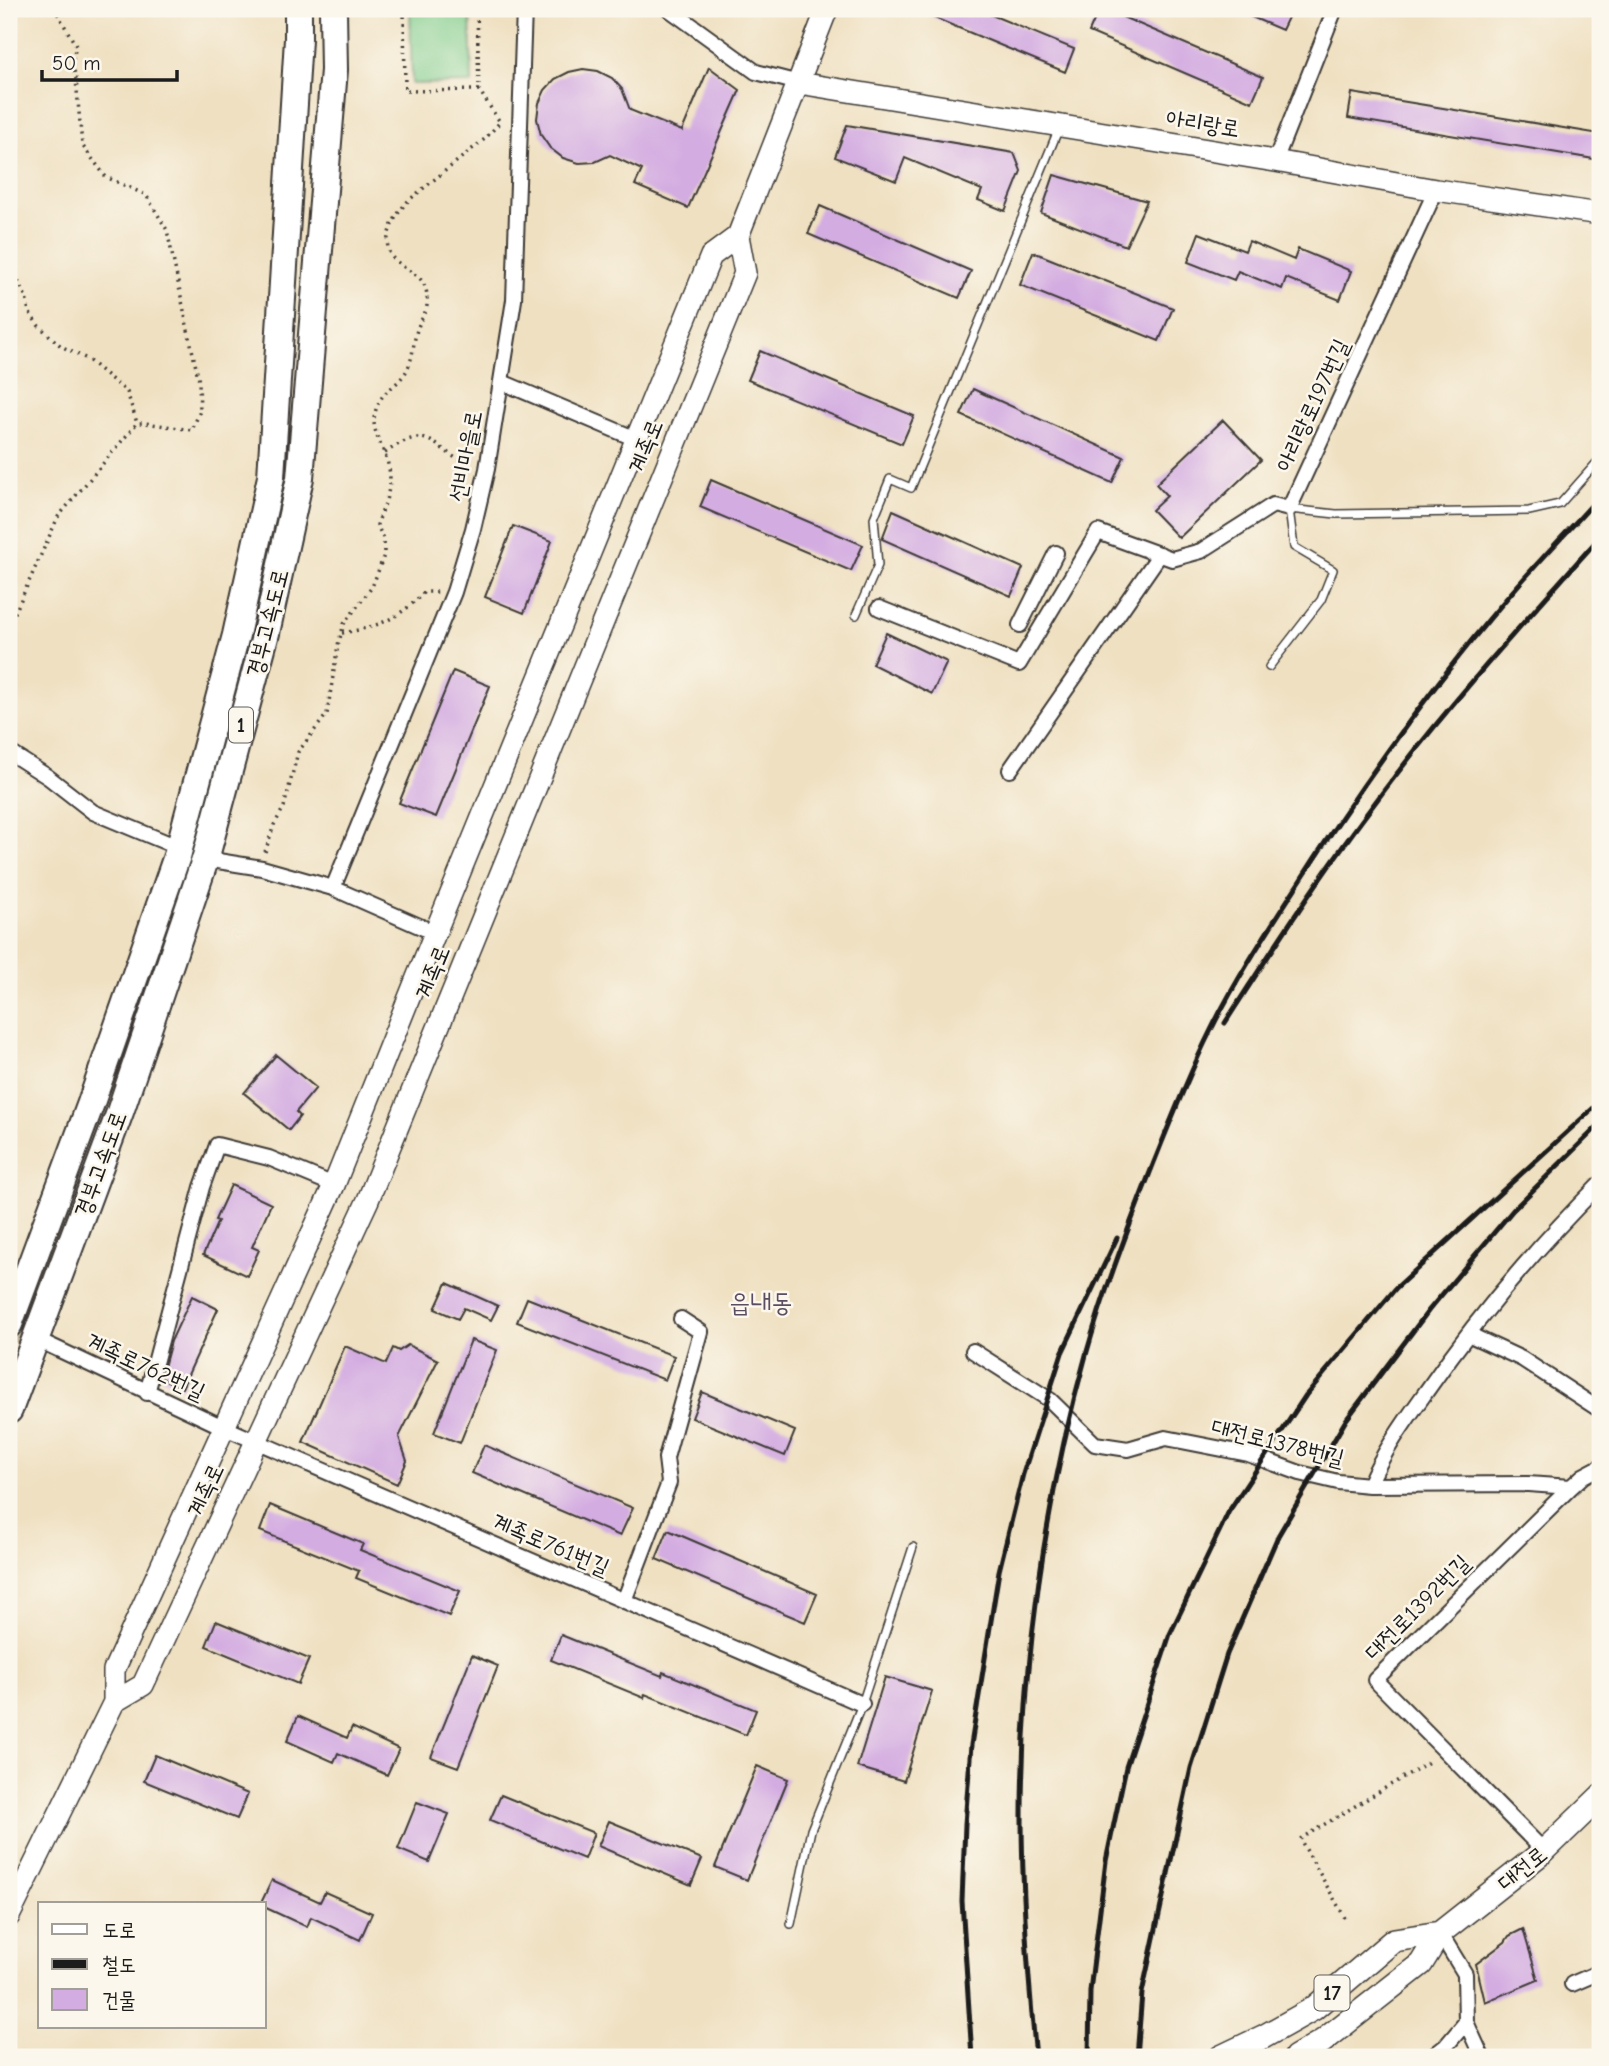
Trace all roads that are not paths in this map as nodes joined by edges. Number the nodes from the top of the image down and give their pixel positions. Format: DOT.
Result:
graph roads {
  1 [pos="298,9"];
  2 [pos="333,9"];
  3 [pos="524,9"];
  4 [pos="669,9"];
  5 [pos="827,9"];
  6 [pos="1335,9"];
  7 [pos="799,83"];
  8 [pos="1059,127"];
  9 [pos="1275,161"];
  10 [pos="1436,190"];
  11 [pos="1600,214"];
  12 [pos="738,236"];
  13 [pos="502,382"];
  14 [pos="636,439"];
  15 [pos="1600,459"];
  16 [pos="1289,509"];
  17 [pos="1056,553"];
  18 [pos="1160,554"];
  19 [pos="879,608"];
  20 [pos="856,615"];
  21 [pos="1020,625"];
  22 [pos="1269,667"];
  23 [pos="9,752"];
  24 [pos="1010,770"];
  25 [pos="170,845"];
  26 [pos="218,862"];
  27 [pos="333,888"];
  28 [pos="435,933"];
  29 [pos="1600,1184"];
  30 [pos="334,1185"];
  31 [pos="681,1319"];
  32 [pos="9,1324"];
  33 [pos="1468,1334"];
  34 [pos="49,1345"];
  35 [pos="973,1351"];
  36 [pos="147,1393"];
  37 [pos="9,1410"];
  38 [pos="1600,1410"];
  39 [pos="223,1427"];
  40 [pos="257,1442"];
  41 [pos="1600,1467"];
  42 [pos="1369,1485"];
  43 [pos="1572,1487"];
  44 [pos="913,1547"];
  45 [pos="624,1601"];
  46 [pos="114,1702"];
  47 [pos="862,1704"];
  48 [pos="1600,1797"];
  49 [pos="1544,1851"];
  50 [pos="9,1916"];
  51 [pos="791,1924"];
  52 [pos="1440,1933"];
  53 [pos="1600,1972"];
  54 [pos="1572,1984"];
  55 [pos="1466,2022"];
  56 [pos="1221,2057"];
  57 [pos="1296,2057"];
  58 [pos="1432,2057"];
  59 [pos="1482,2057"];
  1 -- 32 [label="highway, 경부고속도로 / 1"];
  2 -- 37 [label="highway, 경부고속도로 / 1"];
  3 -- 13 [label="street, 선비마을로"];
  4 -- 7 [label="street"];
  5 -- 7 [label="main road"];
  6 -- 9 [label="street"];
  7 -- 8 [label="main road, 아리랑로"];
  7 -- 12 [label="main road"];
  8 -- 9 [label="main road, 아리랑로"];
  8 -- 20 [label="lane"];
  9 -- 10 [label="main road, 아리랑로"];
  10 -- 11 [label="main road, 아리랑로"];
  10 -- 16 [label="street, 아리랑로197번길"];
  12 -- 14 [label="main road, 계족로"];
  12 -- 40 [label="main road, 계족로"];
  13 -- 14 [label="street"];
  13 -- 27 [label="street, 선비마을로"];
  14 -- 28 [label="main road, 계족로"];
  15 -- 16 [label="lane"];
  16 -- 18 [label="street, 아리랑로197번길"];
  16 -- 22 [label="lane"];
  17 -- 21 [label="street"];
  18 -- 19 [label="street, 아리랑로197번길"];
  18 -- 24 [label="street"];
  23 -- 25 [label="street"];
  26 -- 27 [label="street"];
  27 -- 28 [label="street"];
  28 -- 30 [label="main road, 계족로"];
  29 -- 33 [label="street"];
  30 -- 36 [label="street"];
  30 -- 39 [label="main road, 계족로"];
  31 -- 45 [label="street"];
  33 -- 38 [label="street"];
  33 -- 42 [label="street"];
  34 -- 36 [label="street, 계족로762번길"];
  35 -- 42 [label="street, 대전로1378번길"];
  36 -- 39 [label="street, 계족로762번길"];
  39 -- 40 [label="street, 계족로761번길"];
  39 -- 46 [label="main road, 계족로"];
  40 -- 45 [label="street, 계족로761번길"];
  40 -- 46 [label="main road, 계족로"];
  41 -- 43 [label="street"];
  42 -- 43 [label="street, 대전로1378번길"];
  43 -- 49 [label="street, 대전로1392번길"];
  44 -- 47 [label="lane"];
  45 -- 47 [label="street, 계족로761번길"];
  46 -- 50 [label="main road, 계족로"];
  47 -- 51 [label="lane"];
  48 -- 49 [label="main road, 대전로 / 17"];
  49 -- 52 [label="main road, 대전로 / 17"];
  52 -- 55 [label="street"];
  52 -- 56 [label="main road, 대전로 / 17"];
  52 -- 57 [label="main road, 대전로 / 17"];
  53 -- 54 [label="street"];
  55 -- 58 [label="street"];
  55 -- 59 [label="street"];
}
